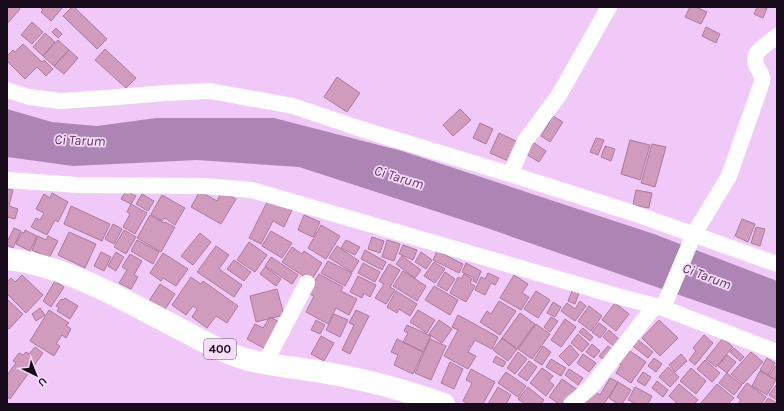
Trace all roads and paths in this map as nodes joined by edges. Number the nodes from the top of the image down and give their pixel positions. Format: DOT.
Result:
graph roads {
  1 [pos="609,7"];
  2 [pos="777,36"];
  3 [pos="7,90"];
  4 [pos="510,174"];
  5 [pos="7,180"];
  6 [pos="691,240"];
  7 [pos="7,259"];
  8 [pos="777,264"];
  9 [pos="307,283"];
  10 [pos="661,306"];
  11 [pos="777,352"];
  12 [pos="265,363"];
  13 [pos="444,404"];
  14 [pos="571,404"];
  1 -- 4 [label="street"];
  2 -- 6 [label="street"];
  3 -- 4 [label="street"];
  4 -- 6 [label="street"];
  5 -- 10 [label="street"];
  6 -- 8 [label="street"];
  6 -- 10 [label="street"];
  7 -- 12 [label="main road, 400"];
  9 -- 12 [label="street"];
  10 -- 11 [label="street"];
  10 -- 14 [label="street"];
  12 -- 13 [label="main road, 400"];
}
